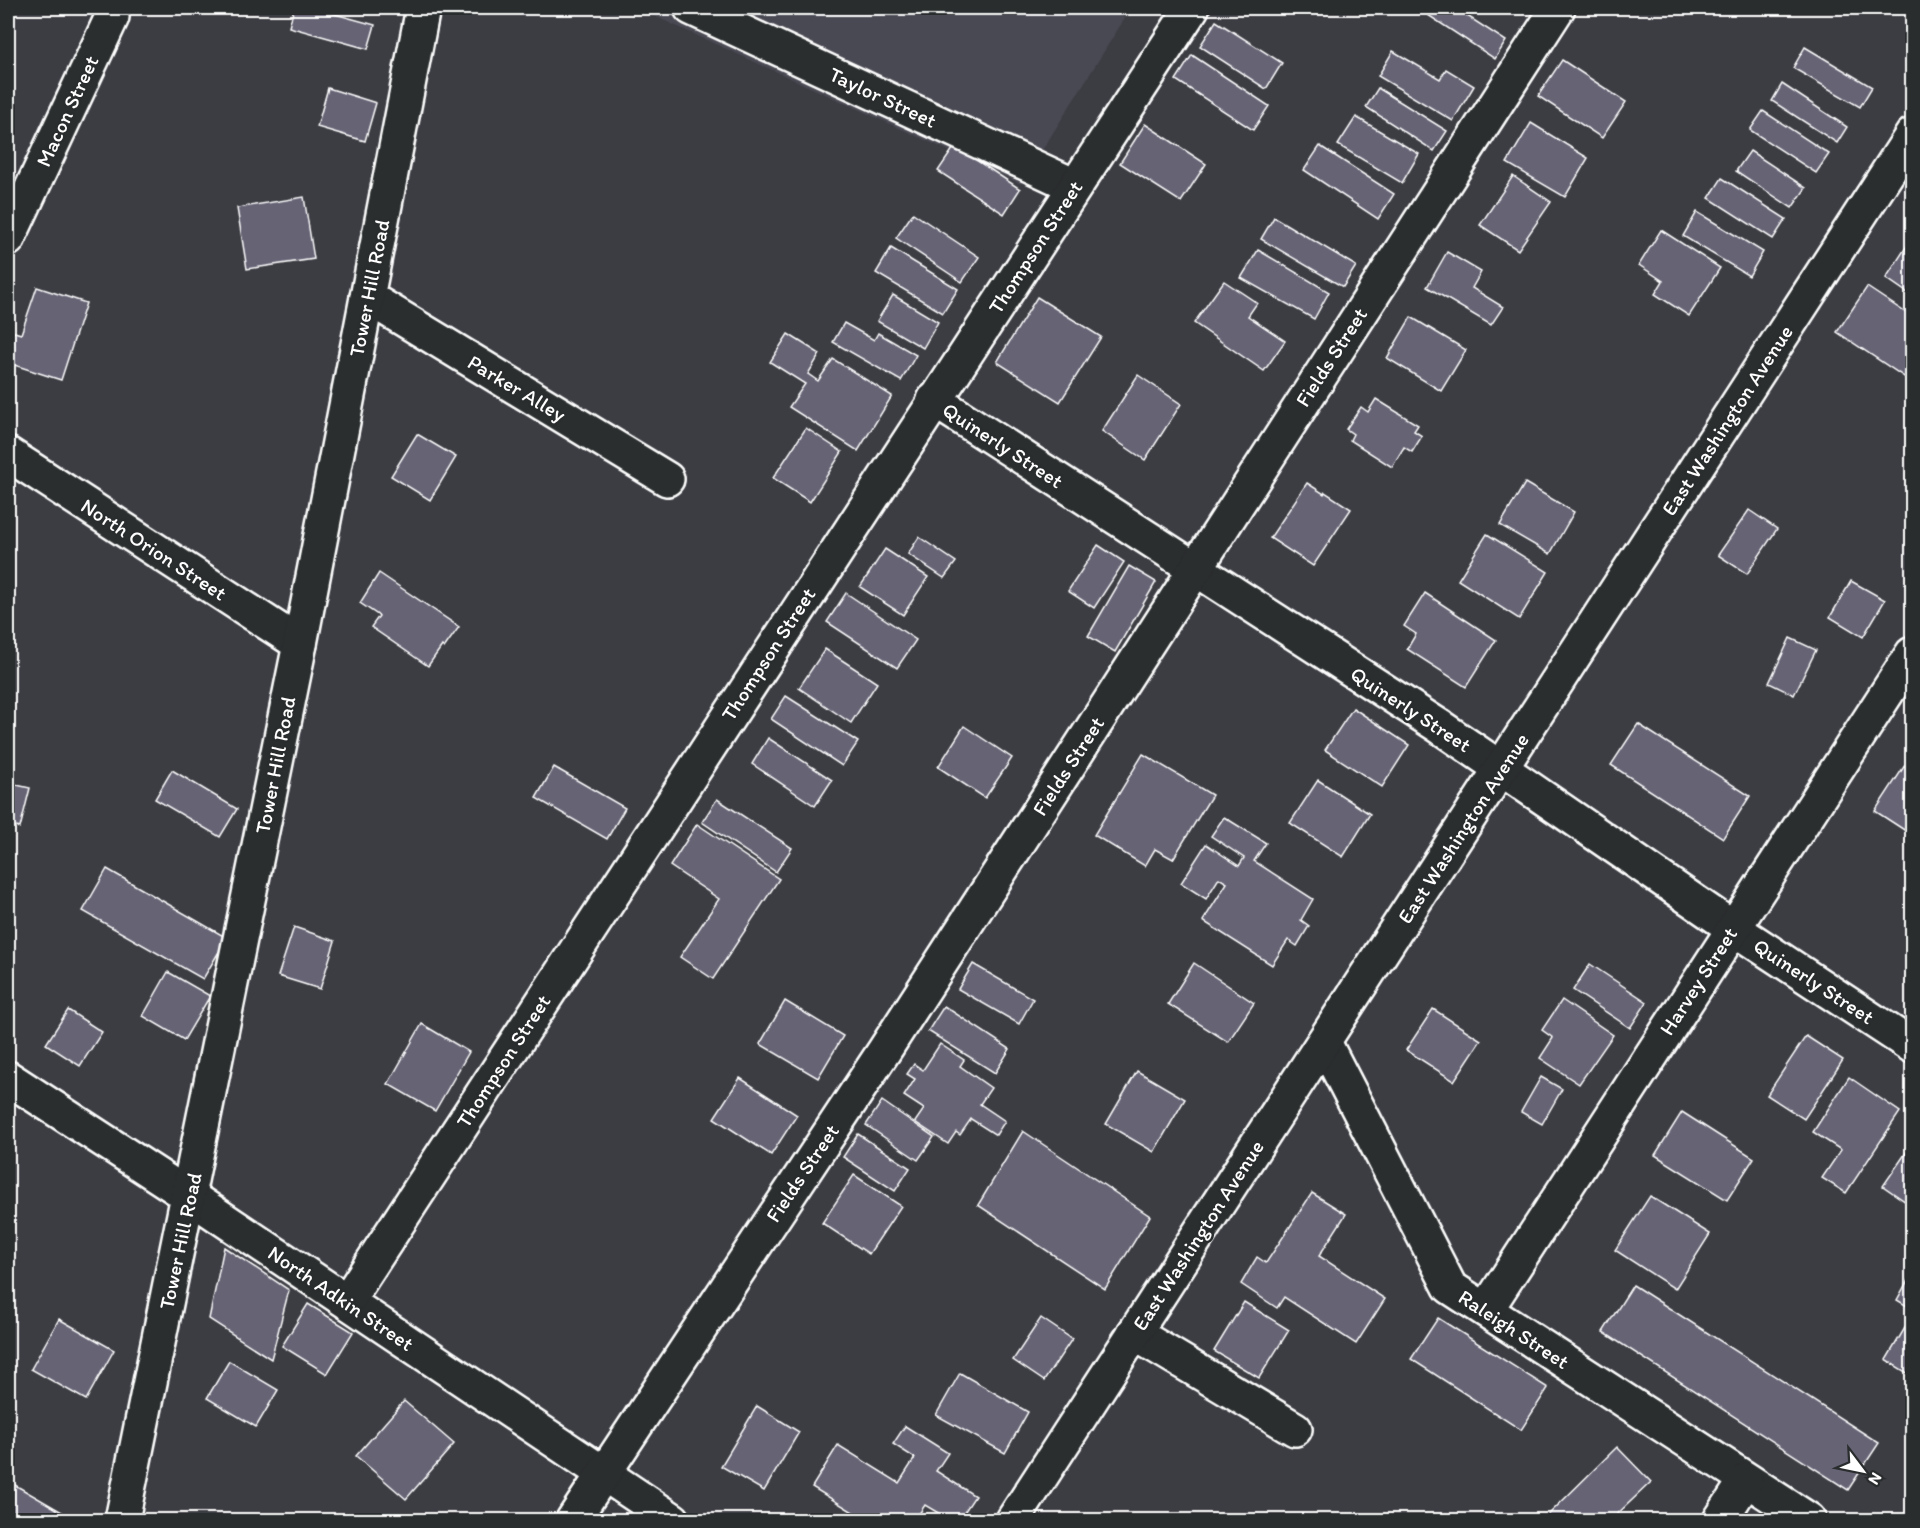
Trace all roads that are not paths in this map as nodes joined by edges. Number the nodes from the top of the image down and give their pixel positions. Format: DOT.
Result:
graph roads {
  1 [pos="423,8"];
  2 [pos="691,8"];
  3 [pos="1192,8"];
  4 [pos="1558,8"];
  5 [pos="112,16"];
  6 [pos="1912,135"];
  7 [pos="1075,186"];
  8 [pos="8,239"];
  9 [pos="367,297"];
  10 [pos="934,400"];
  11 [pos="8,454"];
  12 [pos="667,479"];
  13 [pos="1194,569"];
  14 [pos="300,644"];
  15 [pos="1912,654"];
  16 [pos="1501,769"];
  17 [pos="1733,928"];
  18 [pos="1324,1042"];
  19 [pos="1912,1046"];
  20 [pos="8,1078"];
  21 [pos="189,1196"];
  22 [pos="346,1301"];
  23 [pos="1486,1310"];
  24 [pos="1134,1333"];
  25 [pos="1295,1429"];
  26 [pos="602,1474"];
  27 [pos="1746,1480"];
  28 [pos="122,1521"];
  29 [pos="573,1521"];
  30 [pos="673,1521"];
  31 [pos="1013,1521"];
  32 [pos="1720,1521"];
  33 [pos="1809,1521"];
  1 -- 9 [label="street, Tower Hill Road"];
  2 -- 7 [label="street, Taylor Street"];
  3 -- 7 [label="street, Thompson Street"];
  4 -- 13 [label="street, Fields Street"];
  5 -- 8 [label="street, Macon Street"];
  6 -- 16 [label="street, East Washington Avenue"];
  7 -- 10 [label="street, Thompson Street"];
  9 -- 12 [label="street, Parker Alley"];
  9 -- 14 [label="street, Tower Hill Road"];
  10 -- 13 [label="street, Quinerly Street"];
  10 -- 22 [label="street, Thompson Street"];
  11 -- 14 [label="street, North Orion Street"];
  13 -- 16 [label="street, Quinerly Street"];
  13 -- 26 [label="street, Fields Street"];
  14 -- 21 [label="street, Tower Hill Road"];
  15 -- 17 [label="street, Harvey Street"];
  16 -- 17 [label="street, Quinerly Street"];
  16 -- 18 [label="street, East Washington Avenue"];
  17 -- 19 [label="street, Quinerly Street"];
  17 -- 23 [label="street, Harvey Street"];
  18 -- 23 [label="street, Raleigh Street"];
  18 -- 24 [label="street, East Washington Avenue"];
  20 -- 21 [label="street, North Adkin Street"];
  21 -- 22 [label="street, North Adkin Street"];
  21 -- 28 [label="street, Tower Hill Road"];
  22 -- 26 [label="street, North Adkin Street"];
  23 -- 27 [label="street, Raleigh Street"];
  24 -- 25 [label="street"];
  24 -- 31 [label="street, East Washington Avenue"];
  26 -- 29 [label="street, Fields Street"];
  26 -- 30 [label="street, North Adkin Street"];
  27 -- 32 [label="street"];
  27 -- 33 [label="street, Raleigh Street"];
}
